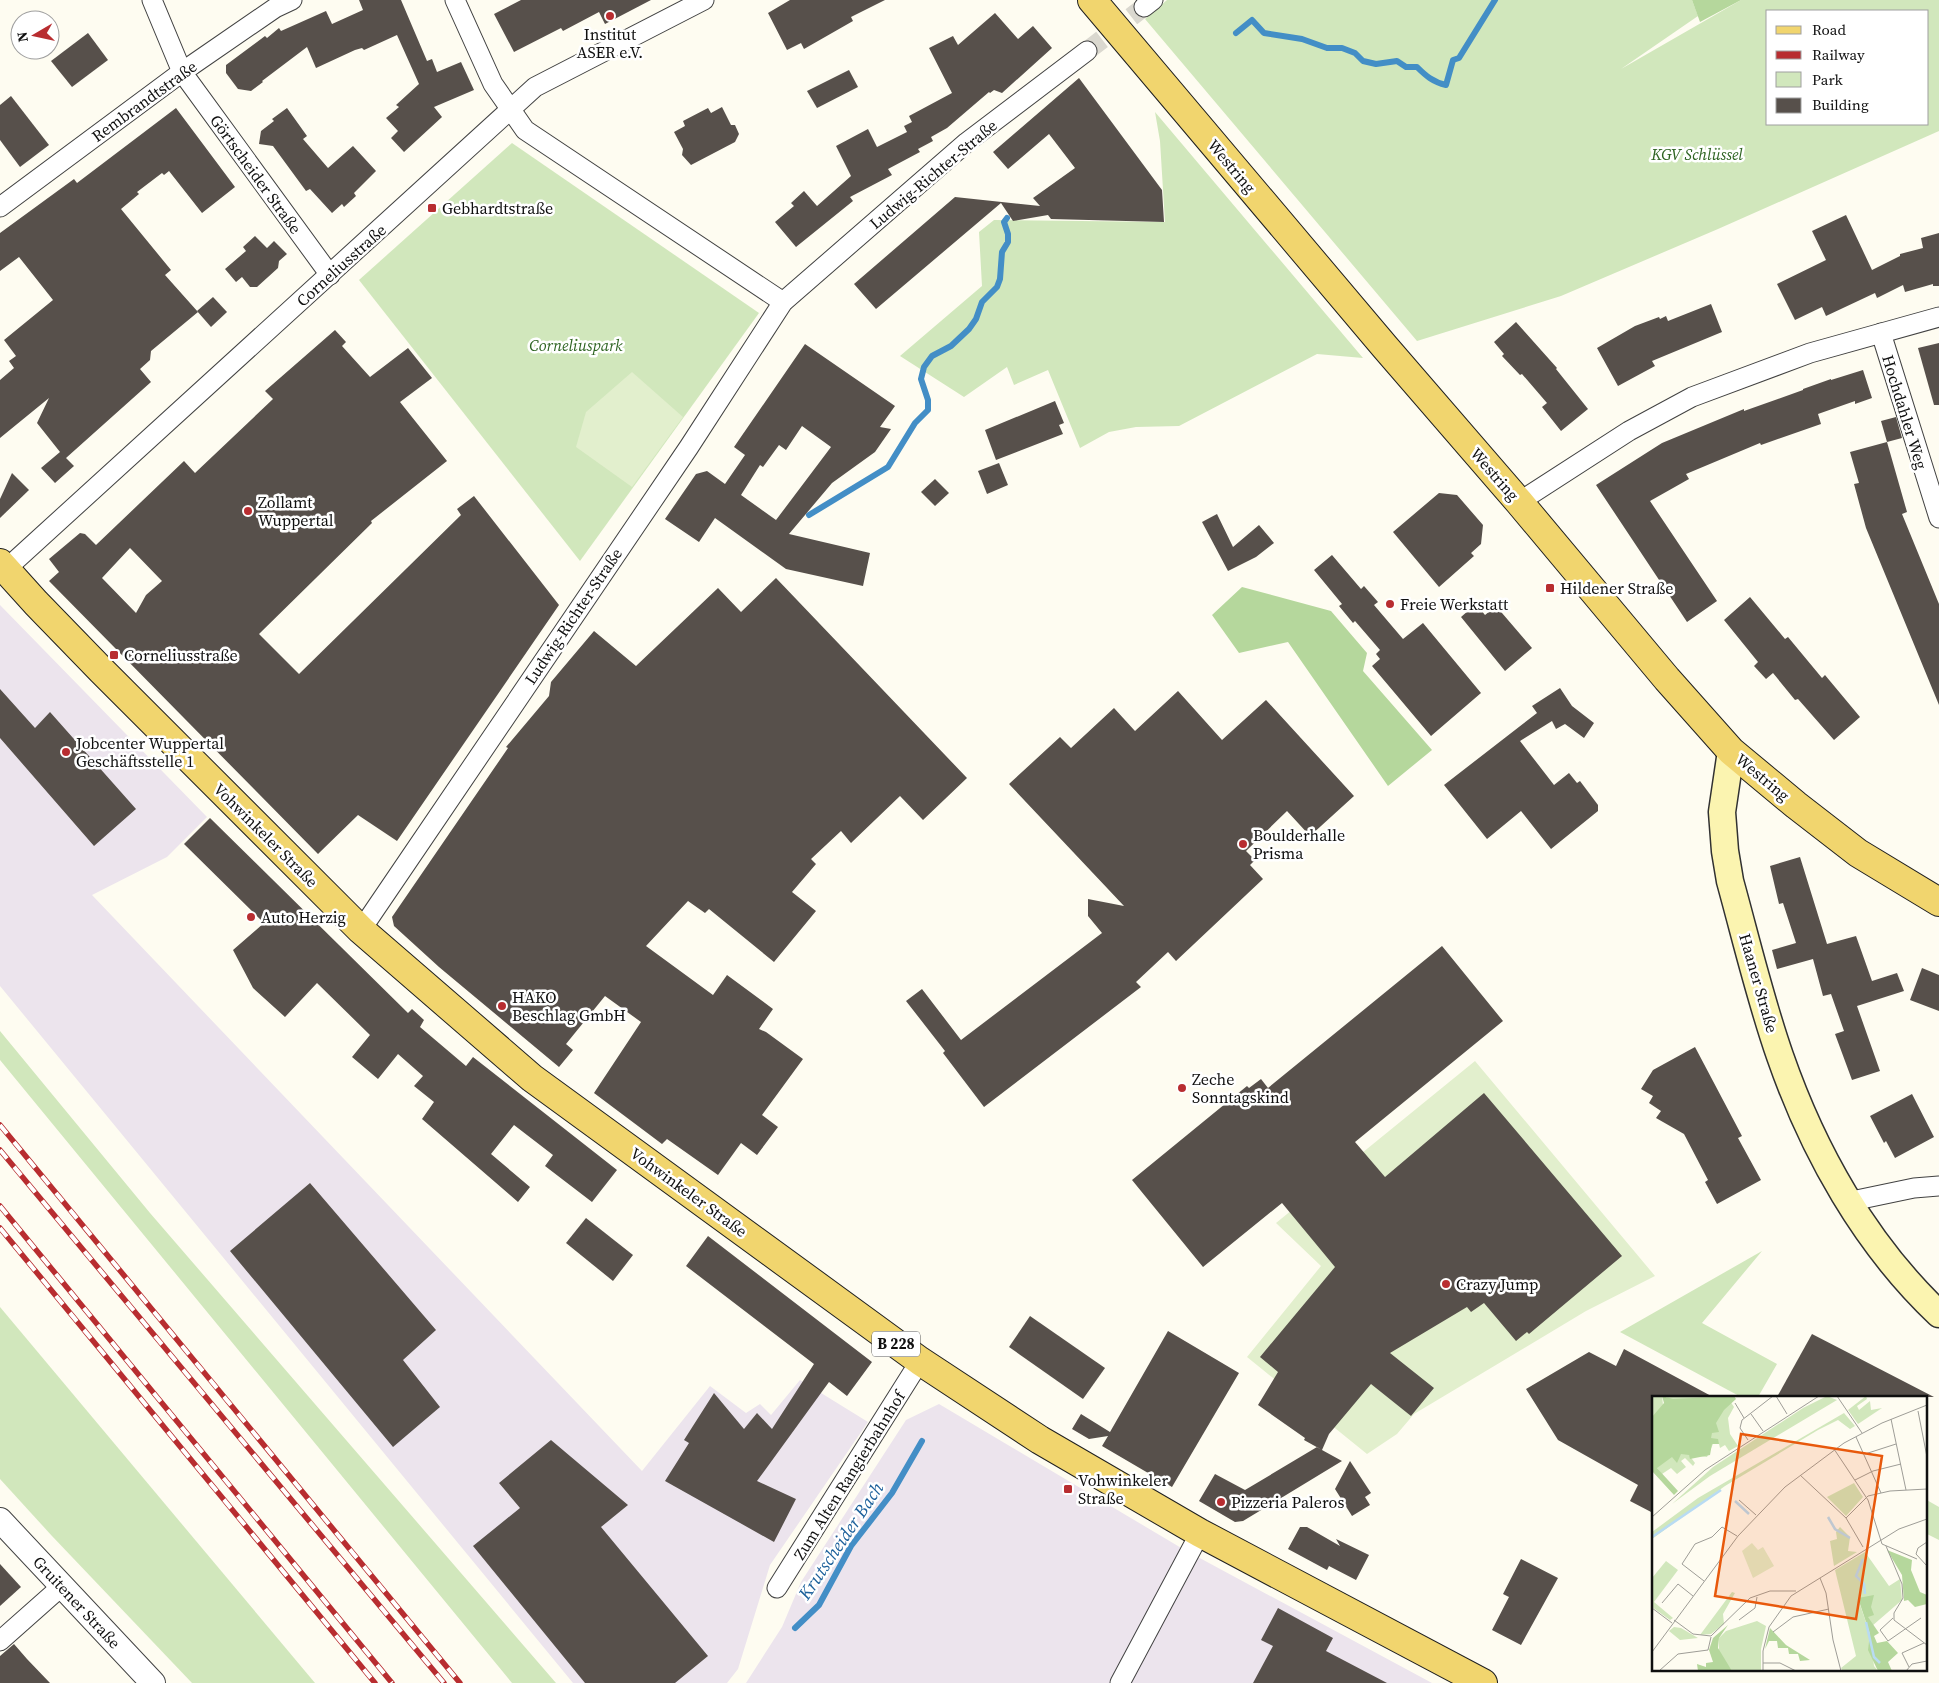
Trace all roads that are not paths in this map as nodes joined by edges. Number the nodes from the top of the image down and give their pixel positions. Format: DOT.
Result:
graph roads {
  1 [pos="152,0"];
  2 [pos="292,0"];
  3 [pos="454,0"];
  4 [pos="704,0"];
  5 [pos="1092,0"];
  6 [pos="1087,51"];
  7 [pos="182,72"];
  8 [pos="511,110"];
  9 [pos="2,203"];
  10 [pos="330,275"];
  11 [pos="784,302"];
  12 [pos="1939,317"];
  13 [pos="1881,333"];
  14 [pos="1520,502"];
  15 [pos="1939,518"];
  16 [pos="3,567"];
  17 [pos="1731,751"];
  18 [pos="1939,902"];
  19 [pos="361,930"];
  20 [pos="1939,1186"];
  21 [pos="1847,1202"];
  22 [pos="1939,1314"];
  23 [pos="920,1361"];
  24 [pos="0,1520"];
  25 [pos="1200,1533"];
  26 [pos="62,1586"];
  27 [pos="777,1588"];
  28 [pos="0,1641"];
  29 [pos="153,1683"];
  30 [pos="1120,1683"];
  31 [pos="1482,1683"];
  1 -- 7 [label="street, Görtscheider Straße"];
  2 -- 7 [label="street, Rembrandtstraße"];
  3 -- 8 [label="street"];
  4 -- 8 [label="street, Corneliusstraße"];
  5 -- 14 [label="main road, Westring"];
  6 -- 11 [label="street, Ludwig-Richter-Straße"];
  7 -- 9 [label="street, Rembrandtstraße"];
  7 -- 10 [label="street, Görtscheider Straße"];
  8 -- 10 [label="street, Corneliusstraße"];
  8 -- 11 [label="street"];
  10 -- 16 [label="street, Corneliusstraße"];
  11 -- 19 [label="street, Ludwig-Richter-Straße"];
  12 -- 13 [label="street"];
  13 -- 14 [label="street"];
  13 -- 15 [label="street, Hochdahler Weg"];
  14 -- 17 [label="main road, Westring"];
  16 -- 19 [label="main road, Vohwinkeler Straße / B 228"];
  17 -- 18 [label="main road, Westring"];
  17 -- 21 [label="main road, Haaner Straße"];
  19 -- 23 [label="main road, Vohwinkeler Straße / B 228"];
  20 -- 21 [label="street"];
  21 -- 22 [label="main road, Haaner Straße"];
  23 -- 25 [label="main road, Vohwinkeler Straße / B 228"];
  23 -- 27 [label="street, Zum Alten Rangierbahnhof"];
  24 -- 26 [label="street, Gruitener Straße"];
  25 -- 30 [label="street"];
  25 -- 31 [label="main road, Vohwinkeler Straße / B 228"];
  26 -- 28 [label="street"];
  26 -- 29 [label="street, Gruitener Straße"];
}
